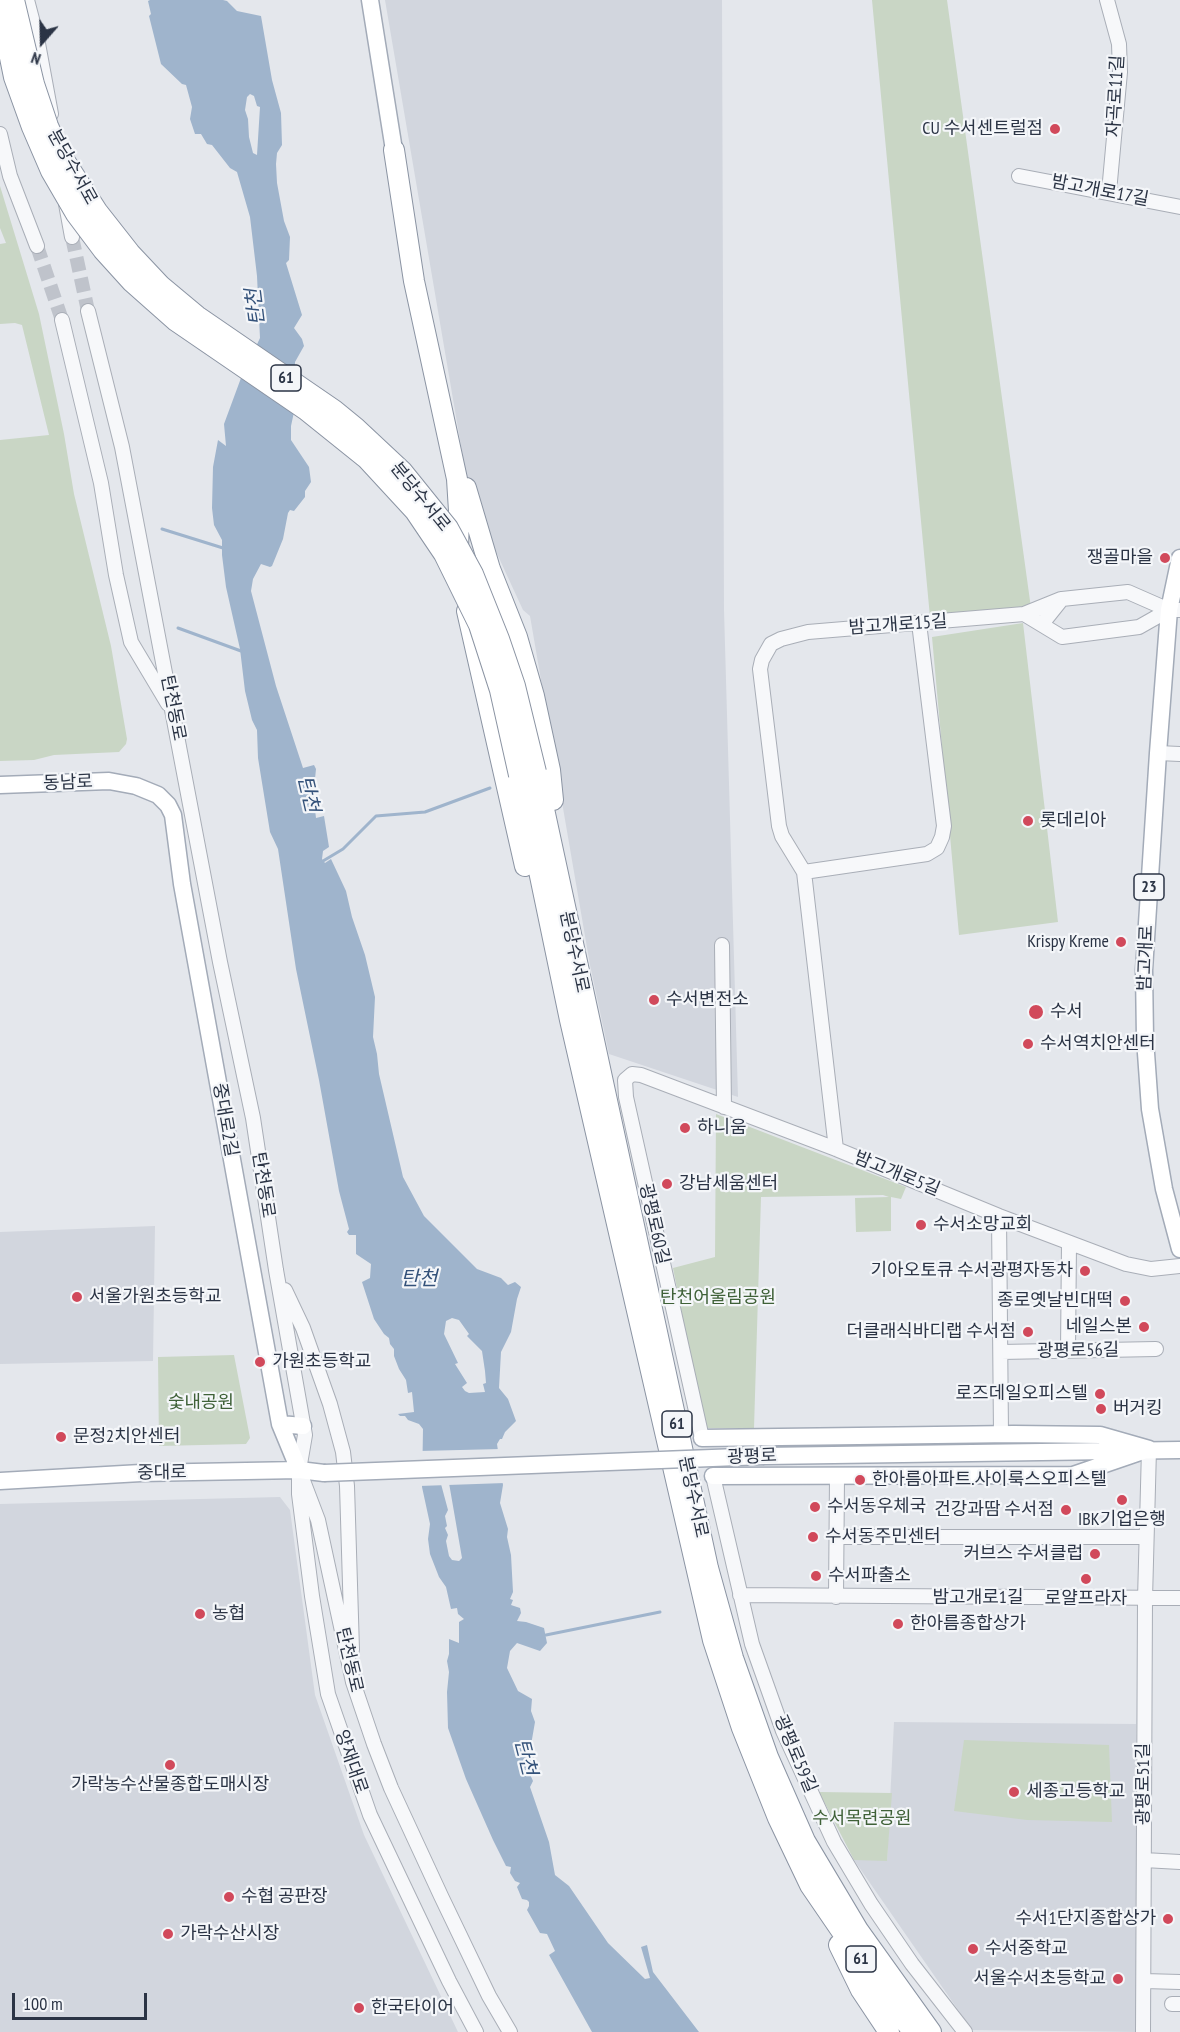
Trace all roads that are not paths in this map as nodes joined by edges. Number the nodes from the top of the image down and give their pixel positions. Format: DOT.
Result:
graph roads {
  1 [pos="14,0"];
  2 [pos="27,0"];
  3 [pos="370,0"];
  4 [pos="1107,0"];
  5 [pos="0,9"];
  6 [pos="0,134"];
  7 [pos="394,150"];
  8 [pos="1019,176"];
  9 [pos="1109,192"];
  10 [pos="1180,207"];
  11 [pos="72,237"];
  12 [pos="36,246"];
  13 [pos="88,311"];
  14 [pos="62,320"];
  15 [pos="1180,558"];
  16 [pos="1062,599"];
  17 [pos="1175,610"];
  18 [pos="1024,614"];
  19 [pos="919,623"];
  20 [pos="1042,624"];
  21 [pos="174,713"];
  22 [pos="1158,753"];
  23 [pos="1180,754"];
  24 [pos="535,772"];
  25 [pos="0,785"];
  26 [pos="136,786"];
  27 [pos="804,872"];
  28 [pos="722,945"];
  29 [pos="570,1020"];
  30 [pos="625,1080"];
  31 [pos="724,1107"];
  32 [pos="836,1149"];
  33 [pos="999,1216"];
  34 [pos="1069,1243"];
  35 [pos="1180,1248"];
  36 [pos="1180,1266"];
  37 [pos="276,1270"];
  38 [pos="1156,1349"];
  39 [pos="1068,1351"];
  40 [pos="1000,1352"];
  41 [pos="280,1424"];
  42 [pos="303,1426"];
  43 [pos="1001,1434"];
  44 [pos="702,1438"];
  45 [pos="750,1438"];
  46 [pos="1149,1449"];
  47 [pos="1180,1450"];
  48 [pos="299,1470"];
  49 [pos="324,1473"];
  50 [pos="713,1476"];
  51 [pos="764,1477"];
  52 [pos="837,1477"];
  53 [pos="0,1481"];
  54 [pos="836,1537"];
  55 [pos="1146,1537"];
  56 [pos="740,1595"];
  57 [pos="836,1597"];
  58 [pos="1180,1598"];
  59 [pos="1145,1599"];
  60 [pos="353,1682"];
  61 [pos="1144,1860"];
  62 [pos="1180,1862"];
  63 [pos="810,1885"];
  64 [pos="1144,1981"];
  65 [pos="1180,1982"];
  66 [pos="476,2032"];
  67 [pos="510,2032"];
  68 [pos="889,2032"];
  69 [pos="913,2032"];
  70 [pos="931,2032"];
  71 [pos="965,2032"];
  72 [pos="1143,2032"];
  1 -- 24 [label="highway, 분당수서로 / 61, bridge"];
  2 -- 11 [label="street"];
  3 -- 7 [label="main road"];
  4 -- 9 [label="street, 자곡로11길"];
  5 -- 24 [label="highway, 분당수서로 / 61, bridge"];
  6 -- 12 [label="street"];
  7 -- 24 [label="highway"];
  7 -- 29 [label="highway"];
  8 -- 9 [label="street, 밤고개로17길"];
  9 -- 10 [label="street, 밤고개로17길"];
  13 -- 21 [label="street, 탄천동로"];
  14 -- 21 [label="street"];
  15 -- 17 [label="main road, 밤고개로 / 23"];
  16 -- 17 [label="street"];
  16 -- 18 [label="street, 밤고개로15길"];
  16 -- 20 [label="street"];
  17 -- 20 [label="street"];
  17 -- 22 [label="main road, 밤고개로 / 23"];
  18 -- 19 [label="street, 밤고개로15길"];
  18 -- 20 [label="street"];
  19 -- 27 [label="street"];
  19 -- 27 [label="street, 밤고개로15길"];
  21 -- 37 [label="street, 탄천동로"];
  22 -- 23 [label="street"];
  22 -- 35 [label="main road, 밤고개로 / 23"];
  24 -- 29 [label="highway, 분당수서로 / 61"];
  24 -- 70 [label="highway, 분당수서로 / 61"];
  25 -- 26 [label="main road, 동남로"];
  26 -- 41 [label="main road, 중대로2길"];
  27 -- 32 [label="street"];
  28 -- 31 [label="street"];
  29 -- 63 [label="highway, 분당수서로 / 61"];
  30 -- 31 [label="street, 밤고개로5길"];
  30 -- 44 [label="street, 광평로60길"];
  31 -- 32 [label="street, 밤고개로5길"];
  32 -- 33 [label="street, 밤고개로5길"];
  33 -- 34 [label="street, 밤고개로5길"];
  33 -- 40 [label="street"];
  34 -- 36 [label="street, 밤고개로5길"];
  34 -- 39 [label="street"];
  37 -- 42 [label="street, 탄천동로"];
  37 -- 60 [label="street"];
  38 -- 39 [label="street, 광평로56길"];
  39 -- 40 [label="street, 광평로56길"];
  40 -- 43 [label="street"];
  41 -- 42 [label="main road"];
  41 -- 48 [label="main road, 중대로2길"];
  42 -- 48 [label="street, 탄천동로"];
  43 -- 45 [label="main road"];
  43 -- 46 [label="main road"];
  44 -- 45 [label="main road"];
  45 -- 51 [label="main road"];
  46 -- 47 [label="main road, 광평로"];
  46 -- 49 [label="main road, 광평로, bridge"];
  46 -- 52 [label="main road"];
  46 -- 55 [label="street, 광평로51길"];
  48 -- 49 [label="main road, 중대로"];
  48 -- 53 [label="main road, 중대로"];
  48 -- 60 [label="street, 탄천동로"];
  48 -- 66 [label="street, 양재대로"];
  50 -- 51 [label="main road"];
  50 -- 56 [label="street, 광평로59길"];
  51 -- 52 [label="main road"];
  52 -- 54 [label="street"];
  54 -- 55 [label="street"];
  54 -- 57 [label="street"];
  55 -- 59 [label="street, 광평로51길"];
  56 -- 57 [label="street, 밤고개로1길"];
  56 -- 71 [label="street, 광평로59길"];
  57 -- 59 [label="street, 밤고개로1길"];
  58 -- 59 [label="street, 밤고개로1길"];
  59 -- 61 [label="street, 광평로51길"];
  60 -- 67 [label="street, 탄천동로"];
  61 -- 62 [label="street"];
  61 -- 64 [label="street, 광평로51길"];
  63 -- 68 [label="highway"];
  63 -- 69 [label="highway, 분당수서로 / 61"];
  64 -- 65 [label="street"];
  64 -- 72 [label="street, 광평로51길"];
}
